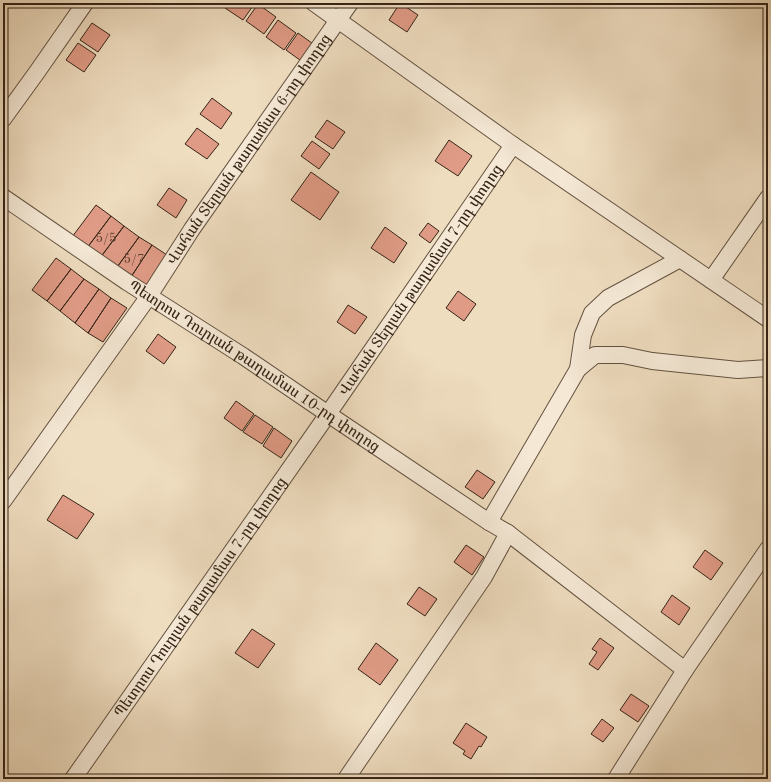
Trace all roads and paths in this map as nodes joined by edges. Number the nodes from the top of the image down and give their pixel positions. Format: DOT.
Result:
graph roads {
  1 [pos="84,3"];
  2 [pos="314,3"];
  3 [pos="350,3"];
  4 [pos="338,20"];
  5 [pos="3,119"];
  6 [pos="513,145"];
  7 [pos="3,197"];
  8 [pos="768,198"];
  9 [pos="680,259"];
  10 [pos="711,280"];
  11 [pos="149,296"];
  12 [pos="768,319"];
  13 [pos="578,368"];
  14 [pos="768,368"];
  15 [pos="328,414"];
  16 [pos="3,501"];
  17 [pos="489,522"];
  18 [pos="508,533"];
  19 [pos="768,549"];
  20 [pos="685,670"];
  21 [pos="73,779"];
  22 [pos="346,779"];
  23 [pos="616,779"];
  1 -- 5 [label="street"];
  2 -- 4 [label="street"];
  3 -- 4 [label="street, Վահան Տերյան թաղամաս 6-րդ փողոց"];
  4 -- 6 [label="street"];
  4 -- 11 [label="street, Վահան Տերյան թաղամաս 6-րդ փողոց"];
  6 -- 9 [label="street"];
  6 -- 15 [label="street, Վահան Տերյան թաղամաս 7-րդ փողոց"];
  7 -- 11 [label="street, Պետրոս Դուրյան թաղամաս 10-րդ փողոց"];
  8 -- 10 [label="street"];
  9 -- 10 [label="street"];
  9 -- 13 [label="street"];
  10 -- 12 [label="street"];
  11 -- 15 [label="street, Պետրոս Դուրյան թաղամաս 10-րդ փողոց"];
  11 -- 16 [label="street, Վահան Տերյան թաղամաս 6-րդ փողոց"];
  13 -- 14 [label="street"];
  13 -- 17 [label="street"];
  15 -- 17 [label="street, Պետրոս Դուրյան թաղամաս 10-րդ փողոց"];
  15 -- 21 [label="street, Պետրոս Դուրյան թաղամաս 7-րդ փողոց"];
  17 -- 18 [label="street, Պետրոս Դուրյան թաղամաս 10-րդ փողոց"];
  18 -- 20 [label="street, Պետրոս Դուրյան թաղամաս 10-րդ փողոց"];
  18 -- 22 [label="street"];
  19 -- 20 [label="street"];
  20 -- 23 [label="street"];
}
